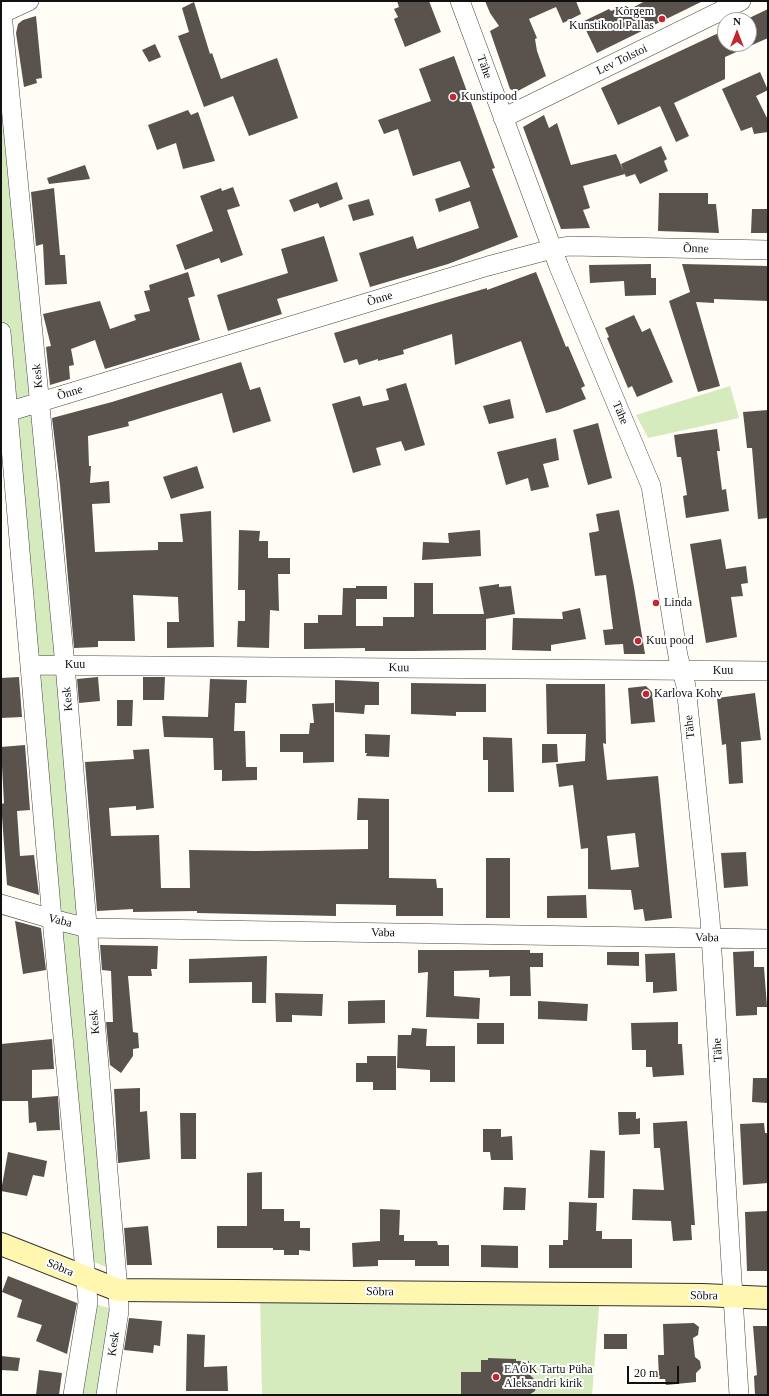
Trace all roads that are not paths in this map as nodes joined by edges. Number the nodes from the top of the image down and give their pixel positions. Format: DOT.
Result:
graph roads {
  1 [pos="29,1"];
  2 [pos="460,1"];
  3 [pos="741,1"];
  4 [pos="1,10"];
  5 [pos="503,118"];
  6 [pos="552,249"];
  7 [pos="768,250"];
  8 [pos="1,332"];
  9 [pos="40,402"];
  10 [pos="5,413"];
  11 [pos="30,665"];
  12 [pos="65,665"];
  13 [pos="682,671"];
  14 [pos="768,671"];
  15 [pos="1,904"];
  16 [pos="52,919"];
  17 [pos="88,928"];
  18 [pos="711,938"];
  19 [pos="768,939"];
  20 [pos="1,1244"];
  21 [pos="86,1279"];
  22 [pos="118,1290"];
  23 [pos="733,1297"];
  24 [pos="768,1298"];
  25 [pos="73,1395"];
  26 [pos="106,1395"];
  27 [pos="739,1395"];
  1 -- 4 [label="street"];
  2 -- 5 [label="street, Tähe"];
  3 -- 5 [label="street, Lev Tolstoi"];
  4 -- 9 [label="street, Kesk"];
  5 -- 6 [label="street, Tähe"];
  6 -- 7 [label="street, Õnne"];
  6 -- 9 [label="street, Õnne"];
  6 -- 13 [label="street, Tähe"];
  8 -- 10 [label="street"];
  9 -- 10 [label="street, Õnne"];
  9 -- 12 [label="street, Kesk"];
  10 -- 11 [label="street"];
  11 -- 12 [label="street, Kuu"];
  11 -- 16 [label="street"];
  12 -- 13 [label="street, Kuu"];
  12 -- 17 [label="street, Kesk"];
  13 -- 14 [label="street, Kuu"];
  13 -- 18 [label="street, Tähe"];
  15 -- 16 [label="street, Vaba"];
  16 -- 17 [label="street, Vaba"];
  16 -- 21 [label="street"];
  17 -- 18 [label="street, Vaba"];
  17 -- 22 [label="street, Kesk"];
  18 -- 19 [label="street, Vaba"];
  18 -- 23 [label="street, Tähe"];
  20 -- 21 [label="street, Sõbra"];
  21 -- 22 [label="street, Sõbra"];
  21 -- 25 [label="street"];
  22 -- 23 [label="street, Sõbra"];
  22 -- 26 [label="street, Kesk"];
  23 -- 24 [label="street, Sõbra"];
  23 -- 27 [label="street, Tähe"];
}
